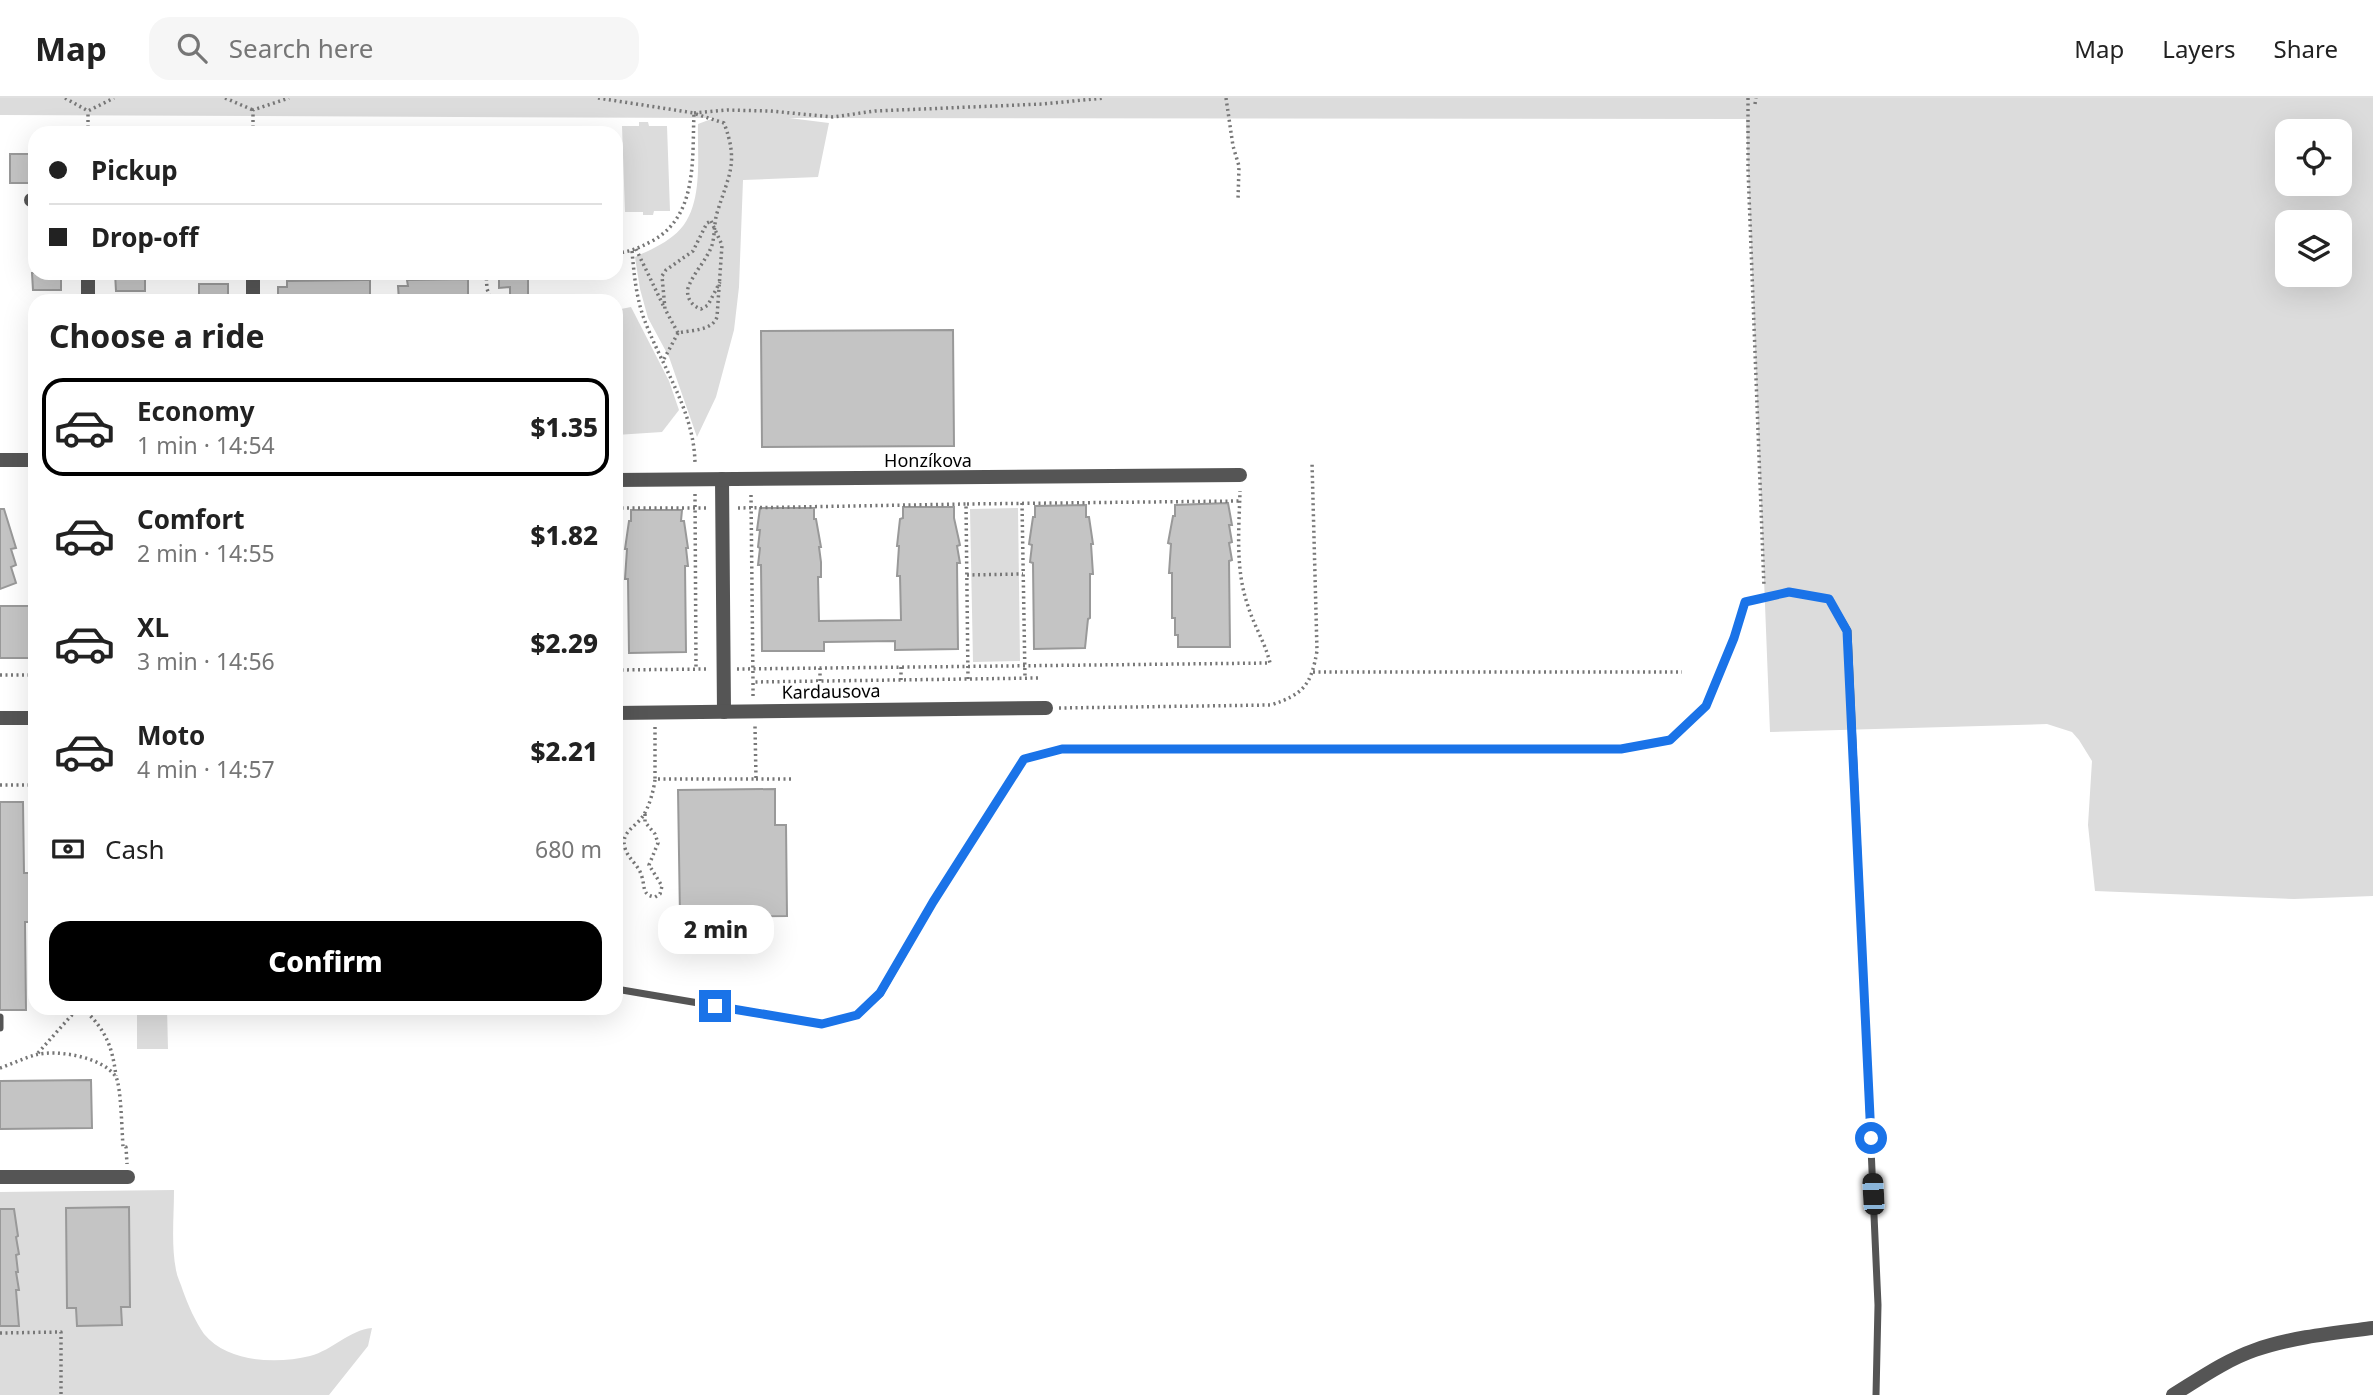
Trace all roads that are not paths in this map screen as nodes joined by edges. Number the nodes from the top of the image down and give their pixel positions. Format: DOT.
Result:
graph roads {
  1 [pos="0,460"];
  2 [pos="28,460"];
  3 [pos="1240,475"];
  4 [pos="722,479"];
  5 [pos="623,480"];
  6 [pos="1046,708"];
  7 [pos="724,712"];
  8 [pos="623,713"];
  9 [pos="0,718"];
  10 [pos="28,718"];
  11 [pos="623,990"];
  12 [pos="0,1017"];
  13 [pos="0,1028"];
  14 [pos="0,1177"];
  15 [pos="128,1177"];
  16 [pos="2373,1328"];
  17 [pos="1876,1395"];
  18 [pos="2173,1395"];
  1 -- 2 [label="street"];
  3 -- 4 [label="street, Honzíkova"];
  4 -- 5 [label="street, Honzíkova"];
  4 -- 7 [label="street"];
  6 -- 7 [label="street, Kardausova"];
  7 -- 8 [label="street, Kardausova"];
  9 -- 10 [label="street"];
  11 -- 17 [label="lane"];
  12 -- 13 [label="lane"];
  14 -- 15 [label="street"];
  16 -- 18 [label="street"];
}
